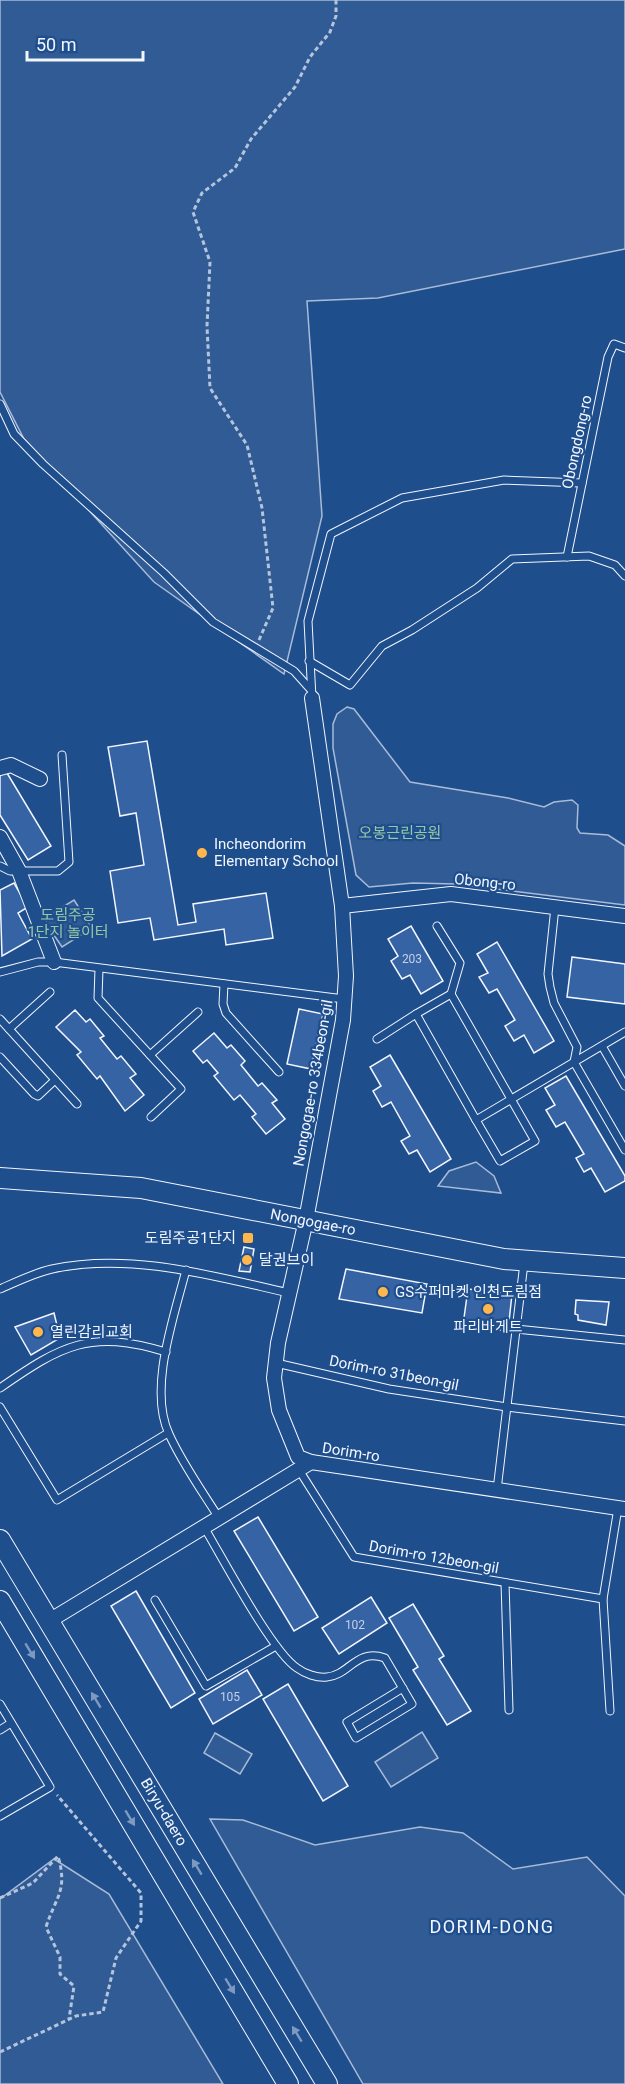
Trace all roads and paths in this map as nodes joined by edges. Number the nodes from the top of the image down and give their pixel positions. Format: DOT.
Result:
graph roads {
  1 [pos="336,0"];
  2 [pos="625,348"];
  3 [pos="0,404"];
  4 [pos="582,483"];
  5 [pos="567,557"];
  6 [pos="625,576"];
  7 [pos="255,647"];
  8 [pos="309,661"];
  9 [pos="311,694"];
  10 [pos="62,755"];
  11 [pos="0,768"];
  12 [pos="40,779"];
  13 [pos="0,837"];
  14 [pos="0,866"];
  15 [pos="19,871"];
  16 [pos="342,906"];
  17 [pos="555,907"];
  18 [pos="625,916"];
  19 [pos="437,926"];
  20 [pos="54,962"];
  21 [pos="99,969"];
  22 [pos="0,972"];
  23 [pos="224,984"];
  24 [pos="50,992"];
  25 [pos="451,994"];
  26 [pos="344,999"];
  27 [pos="198,1012"];
  28 [pos="416,1014"];
  29 [pos="0,1019"];
  30 [pos="9,1029"];
  31 [pos="625,1032"];
  32 [pos="377,1039"];
  33 [pos="602,1046"];
  34 [pos="150,1055"];
  35 [pos="0,1057"];
  36 [pos="574,1062"];
  37 [pos="279,1072"];
  38 [pos="55,1080"];
  39 [pos="625,1086"];
  40 [pos="511,1099"];
  41 [pos="77,1104"];
  42 [pos="151,1117"];
  43 [pos="476,1120"];
  44 [pos="625,1150"];
  45 [pos="0,1178"];
  46 [pos="306,1220"];
  47 [pos="524,1261"];
  48 [pos="625,1268"];
  49 [pos="186,1270"];
  50 [pos="0,1289"];
  51 [pos="289,1293"];
  52 [pos="516,1329"];
  53 [pos="625,1340"];
  54 [pos="166,1352"];
  55 [pos="276,1363"];
  56 [pos="0,1388"];
  57 [pos="0,1407"];
  58 [pos="507,1407"];
  59 [pos="625,1421"];
  60 [pos="168,1433"];
  61 [pos="311,1462"];
  62 [pos="298,1470"];
  63 [pos="497,1491"];
  64 [pos="621,1508"];
  65 [pos="219,1518"];
  66 [pos="204,1527"];
  67 [pos="0,1540"];
  68 [pos="506,1583"];
  69 [pos="603,1599"];
  70 [pos="155,1600"];
  71 [pos="0,1601"];
  72 [pos="49,1621"];
  73 [pos="276,1646"];
  74 [pos="403,1688"];
  75 [pos="0,1704"];
  76 [pos="509,1710"];
  77 [pos="610,1711"];
  78 [pos="11,1723"];
  79 [pos="0,1730"];
  80 [pos="50,1788"];
  81 [pos="0,1816"];
  82 [pos="0,1898"];
  83 [pos="69,2019"];
  84 [pos="0,2052"];
  85 [pos="288,2084"];
  86 [pos="327,2084"];
  1 -- 7 [label="path"];
  2 -- 4 [label="lane, Obongdong-ro"];
  3 -- 7 [label="lane"];
  4 -- 5 [label="lane, Obongdong-ro"];
  4 -- 8 [label="lane, Nongogae-ro 334beon-gil"];
  5 -- 6 [label="lane"];
  5 -- 8 [label="lane"];
  7 -- 9 [label="lane"];
  8 -- 9 [label="lane, Nongogae-ro 334beon-gil"];
  9 -- 16 [label="street, Nongogae-ro 334beon-gil"];
  10 -- 15 [label="lane"];
  11 -- 12 [label="street"];
  13 -- 15 [label="street"];
  14 -- 15 [label="lane"];
  15 -- 20 [label="street"];
  16 -- 17 [label="street, Obong-ro"];
  16 -- 26 [label="street, Nongogae-ro 334beon-gil"];
  17 -- 18 [label="street, Obong-ro"];
  17 -- 36 [label="lane"];
  19 -- 25 [label="lane"];
  20 -- 21 [label="lane"];
  20 -- 22 [label="lane"];
  21 -- 23 [label="lane"];
  21 -- 34 [label="lane"];
  23 -- 26 [label="lane"];
  23 -- 37 [label="lane"];
  24 -- 30 [label="lane"];
  25 -- 28 [label="lane"];
  25 -- 40 [label="lane"];
  26 -- 46 [label="street, Nongogae-ro 334beon-gil"];
  27 -- 34 [label="lane"];
  28 -- 32 [label="lane"];
  28 -- 43 [label="lane"];
  29 -- 30 [label="lane"];
  30 -- 38 [label="lane"];
  31 -- 33 [label="lane"];
  33 -- 36 [label="lane"];
  33 -- 39 [label="lane"];
  34 -- 42 [label="lane"];
  35 -- 38 [label="lane"];
  36 -- 40 [label="lane"];
  36 -- 44 [label="lane"];
  38 -- 41 [label="lane"];
  40 -- 43 [label="lane"];
  40 -- 43 [label="lane"];
  45 -- 46 [label="main road, Nongogae-ro"];
  46 -- 47 [label="main road, Nongogae-ro"];
  46 -- 51 [label="street, Nongogae-ro 334beon-gil"];
  47 -- 48 [label="main road, Nongogae-ro"];
  47 -- 52 [label="lane"];
  49 -- 50 [label="lane"];
  49 -- 51 [label="lane"];
  49 -- 54 [label="lane"];
  51 -- 55 [label="street, Nongogae-ro 334beon-gil"];
  52 -- 53 [label="lane"];
  52 -- 58 [label="lane"];
  54 -- 56 [label="lane"];
  54 -- 60 [label="lane"];
  55 -- 58 [label="lane, Dorim-ro 31beon-gil"];
  55 -- 61 [label="street, Nongogae-ro 334beon-gil"];
  57 -- 60 [label="lane"];
  58 -- 59 [label="lane, Dorim-ro 31beon-gil"];
  58 -- 63 [label="lane"];
  60 -- 65 [label="lane"];
  61 -- 62 [label="street, Dorim-ro"];
  61 -- 63 [label="street, Dorim-ro"];
  62 -- 65 [label="street, Dorim-ro"];
  62 -- 68 [label="lane, Dorim-ro 12beon-gil"];
  63 -- 64 [label="street, Dorim-ro"];
  64 -- 69 [label="lane, Dorim-ro"];
  65 -- 66 [label="street, Dorim-ro"];
  66 -- 72 [label="street, Dorim-ro"];
  66 -- 73 [label="lane"];
  67 -- 72 [label="main road, Biryu-daero"];
  68 -- 69 [label="lane, Dorim-ro 12beon-gil"];
  68 -- 76 [label="lane, Dorim-ro 12beon-gil"];
  69 -- 77 [label="lane, Dorim-ro"];
  70 -- 73 [label="lane"];
  71 -- 85 [label="main road, one-way"];
  86 -- 72 [label="main road, Biryu-daero, one-way"];
  73 -- 74 [label="lane"];
  74 -- 74 [label="lane"];
  75 -- 78 [label="lane"];
  78 -- 79 [label="lane"];
  78 -- 80 [label="lane"];
  80 -- 81 [label="lane"];
  80 -- 83 [label="path"];
  82 -- 83 [label="path"];
  83 -- 84 [label="path"];
}
